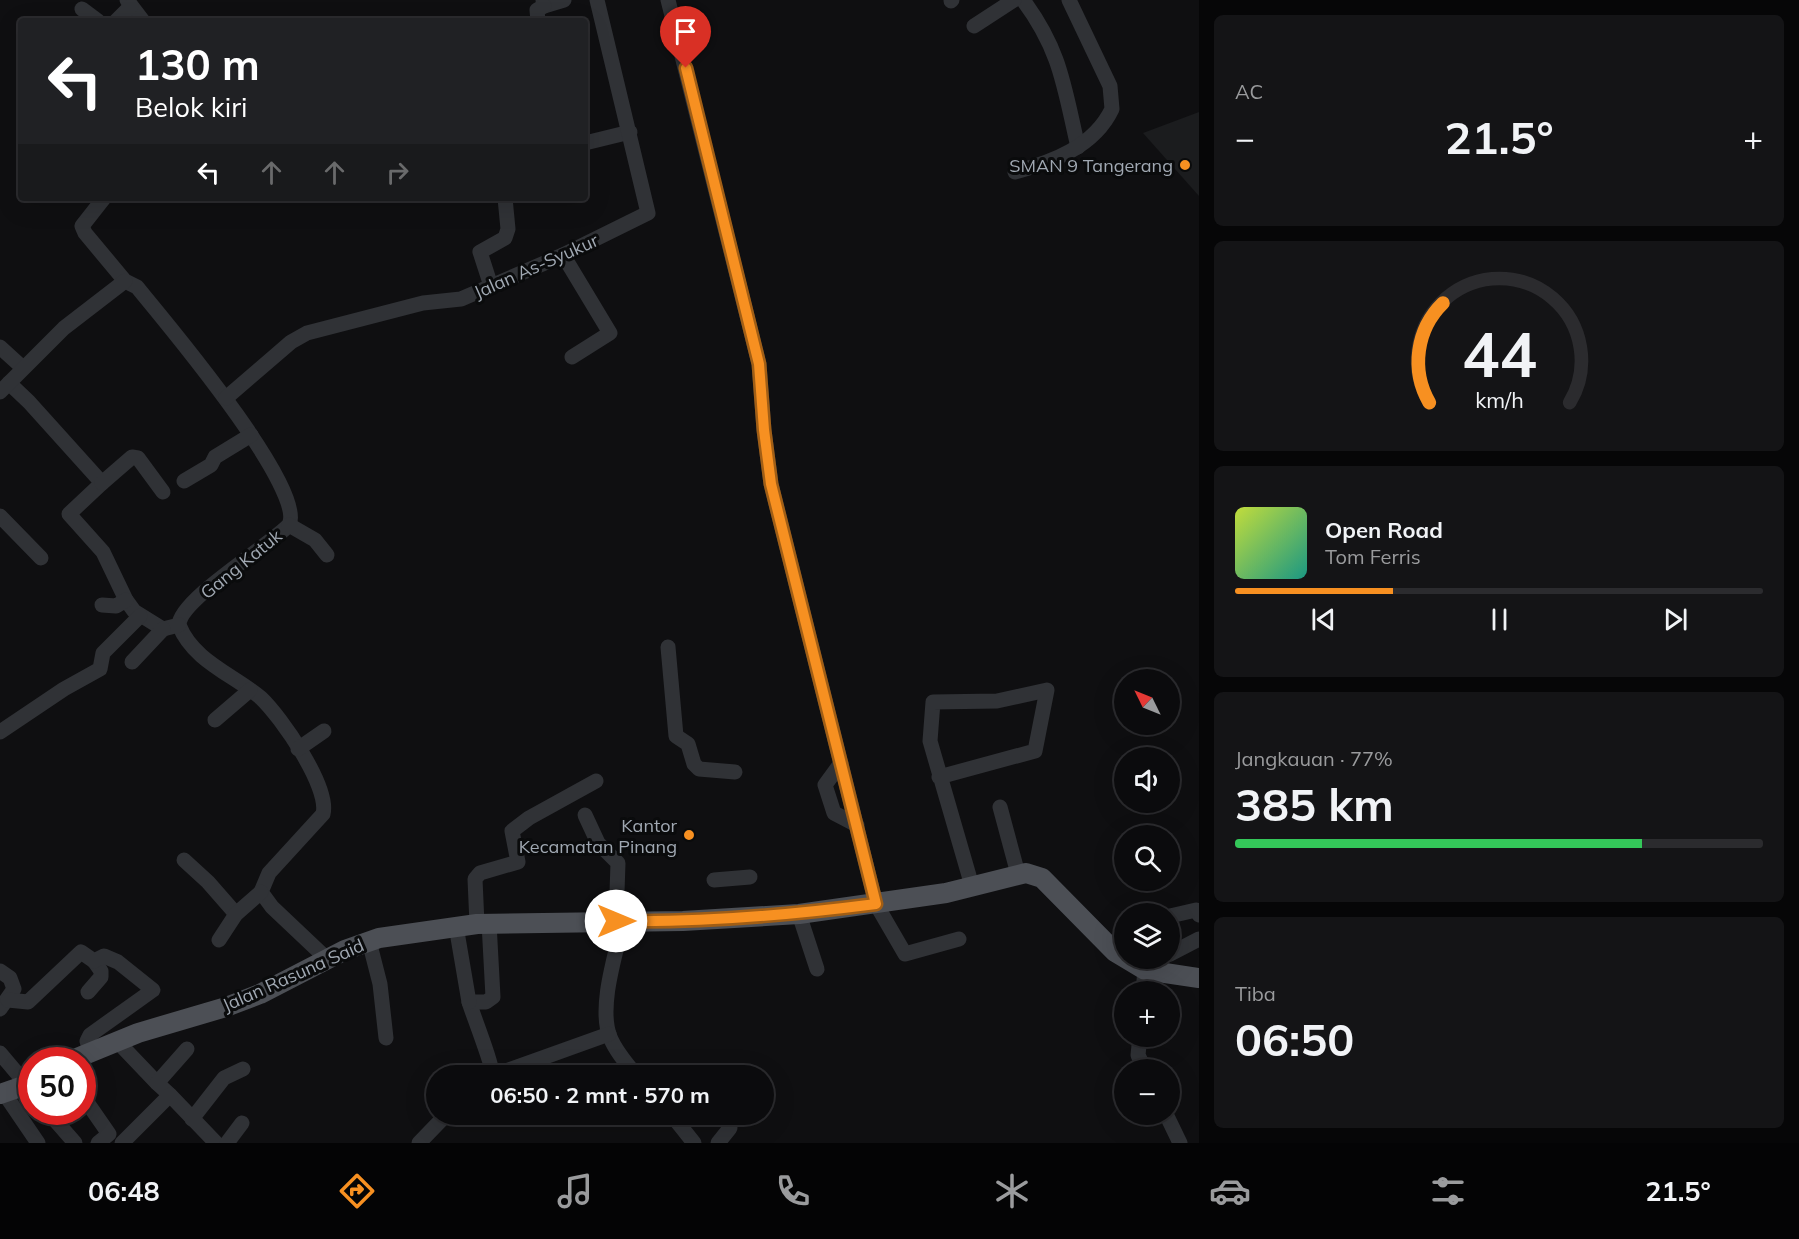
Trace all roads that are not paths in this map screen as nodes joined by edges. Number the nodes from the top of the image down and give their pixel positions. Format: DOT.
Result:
graph roads {
  1 [pos="564,0"];
  2 [pos="597,0"];
  3 [pos="668,0"];
  4 [pos="1014,0"];
  5 [pos="1023,0"];
  6 [pos="1069,0"];
  7 [pos="129,3"];
  8 [pos="544,3"];
  9 [pos="82,9"];
  10 [pos="94,18"];
  11 [pos="118,18"];
  12 [pos="142,18"];
  13 [pos="538,18"];
  14 [pos="974,26"];
  15 [pos="630,132"];
  16 [pos="588,142"];
  17 [pos="1078,147"];
  18 [pos="1015,172"];
  19 [pos="102,201"];
  20 [pos="505,201"];
  21 [pos="563,255"];
  22 [pos="125,281"];
  23 [pos="491,286"];
  24 [pos="0,347"];
  25 [pos="572,357"];
  26 [pos="23,368"];
  27 [pos="2,389"];
  28 [pos="226,398"];
  29 [pos="251,435"];
  30 [pos="184,481"];
  31 [pos="102,483"];
  32 [pos="163,492"];
  33 [pos="0,516"];
  34 [pos="289,525"];
  35 [pos="327,555"];
  36 [pos="41,558"];
  37 [pos="126,600"];
  38 [pos="102,605"];
  39 [pos="140,616"];
  40 [pos="179,625"];
  41 [pos="163,629"];
  42 [pos="668,647"];
  43 [pos="132,662"];
  44 [pos="250,690"];
  45 [pos="215,720"];
  46 [pos="324,731"];
  47 [pos="0,732"];
  48 [pos="298,749"];
  49 [pos="735,772"];
  50 [pos="939,777"];
  51 [pos="596,781"];
  52 [pos="1000,807"];
  53 [pos="585,815"];
  54 [pos="184,860"];
  55 [pos="1018,874"];
  56 [pos="750,877"];
  57 [pos="714,880"];
  58 [pos="972,886"];
  59 [pos="261,892"];
  60 [pos="876,904"];
  61 [pos="1180,913"];
  62 [pos="236,914"];
  63 [pos="800,914"];
  64 [pos="1199,915"];
  65 [pos="620,922"];
  66 [pos="483,923"];
  67 [pos="456,926"];
  68 [pos="959,939"];
  69 [pos="1199,939"];
  70 [pos="219,940"];
  71 [pos="369,940"];
  72 [pos="1114,943"];
  73 [pos="1180,949"];
  74 [pos="327,959"];
  75 [pos="94,961"];
  76 [pos="817,969"];
  77 [pos="1162,969"];
  78 [pos="0,971"];
  79 [pos="1199,978"];
  80 [pos="88,992"];
  81 [pos="470,1002"];
  82 [pos="4,1005"];
  83 [pos="609,1034"];
  84 [pos="386,1038"];
  85 [pos="116,1040"];
  86 [pos="85,1047"];
  87 [pos="96,1049"];
  88 [pos="187,1049"];
  89 [pos="0,1053"];
  90 [pos="493,1065"];
  91 [pos="521,1065"];
  92 [pos="627,1065"];
  93 [pos="243,1070"];
  94 [pos="18,1073"];
  95 [pos="157,1083"];
  96 [pos="18,1090"];
  97 [pos="2,1094"];
  98 [pos="170,1095"];
  99 [pos="96,1116"];
  100 [pos="192,1119"];
  101 [pos="242,1123"];
  102 [pos="59,1125"];
  103 [pos="436,1125"];
  104 [pos="679,1125"];
  105 [pos="1171,1125"];
  106 [pos="730,1128"];
  107 [pos="112,1141"];
  108 [pos="38,1143"];
  109 [pos="75,1143"];
  110 [pos="216,1143"];
  111 [pos="227,1143"];
  112 [pos="419,1143"];
  113 [pos="693,1143"];
  114 [pos="718,1143"];
  115 [pos="1180,1143"];
  1 -- 8 [label="street"];
  2 -- 15 [label="street, Jalan As-Syukur"];
  3 -- 60 [label="street"];
  4 -- 14 [label="street"];
  5 -- 17 [label="street"];
  6 -- 17 [label="street"];
  7 -- 11 [label="street"];
  7 -- 12 [label="street"];
  8 -- 13 [label="street"];
  9 -- 10 [label="street"];
  15 -- 16 [label="street"];
  15 -- 21 [label="street, Jalan As-Syukur"];
  17 -- 18 [label="street"];
  19 -- 22 [label="street, Gang Katuk"];
  20 -- 23 [label="street"];
  21 -- 23 [label="street, Jalan As-Syukur"];
  21 -- 25 [label="street"];
  22 -- 26 [label="street"];
  22 -- 28 [label="street, Gang Katuk"];
  23 -- 28 [label="street, Jalan As-Syukur"];
  24 -- 26 [label="street"];
  26 -- 27 [label="street"];
  27 -- 31 [label="street"];
  28 -- 29 [label="street, Gang Katuk"];
  29 -- 30 [label="street"];
  29 -- 34 [label="street, Gang Katuk"];
  31 -- 32 [label="street"];
  31 -- 37 [label="street"];
  33 -- 36 [label="street"];
  34 -- 35 [label="street"];
  34 -- 40 [label="street, Gang Katuk"];
  37 -- 38 [label="street"];
  37 -- 39 [label="street"];
  39 -- 41 [label="street"];
  39 -- 47 [label="street"];
  40 -- 41 [label="street"];
  40 -- 44 [label="street"];
  41 -- 43 [label="street"];
  42 -- 49 [label="street"];
  44 -- 45 [label="street"];
  44 -- 48 [label="street"];
  46 -- 48 [label="street"];
  48 -- 59 [label="street"];
  50 -- 50 [label="street"];
  50 -- 58 [label="street"];
  51 -- 66 [label="street"];
  52 -- 55 [label="street"];
  53 -- 65 [label="street"];
  54 -- 62 [label="street"];
  55 -- 58 [label="main road, Jalan Rasuna Said"];
  55 -- 72 [label="main road, Jalan Rasuna Said"];
  56 -- 57 [label="street"];
  58 -- 60 [label="main road, Jalan Rasuna Said"];
  59 -- 62 [label="street"];
  59 -- 74 [label="street"];
  60 -- 63 [label="main road, Jalan Rasuna Said"];
  60 -- 68 [label="street"];
  61 -- 64 [label="street"];
  62 -- 70 [label="street"];
  63 -- 65 [label="main road, Jalan Rasuna Said"];
  63 -- 76 [label="street"];
  65 -- 66 [label="main road, Jalan Rasuna Said"];
  65 -- 83 [label="street"];
  66 -- 67 [label="main road, Jalan Rasuna Said"];
  66 -- 81 [label="street"];
  67 -- 71 [label="main road, Jalan Rasuna Said"];
  67 -- 81 [label="street"];
  69 -- 73 [label="street"];
  71 -- 74 [label="main road, Jalan Rasuna Said"];
  71 -- 84 [label="street"];
  74 -- 85 [label="main road, Jalan Rasuna Said"];
  75 -- 80 [label="street"];
  75 -- 82 [label="street"];
  75 -- 86 [label="street"];
  77 -- 79 [label="main road, Jalan Rasuna Said"];
  78 -- 82 [label="street"];
  81 -- 90 [label="street"];
  83 -- 91 [label="street"];
  83 -- 92 [label="street"];
  85 -- 87 [label="main road, Jalan Rasuna Said"];
  85 -- 95 [label="street"];
  88 -- 95 [label="street"];
  89 -- 94 [label="street"];
  93 -- 100 [label="street"];
  95 -- 98 [label="street"];
  96 -- 97 [label="main road"];
  97 -- 108 [label="street"];
  98 -- 100 [label="street"];
  98 -- 107 [label="street"];
  99 -- 107 [label="street"];
  100 -- 110 [label="street"];
  101 -- 111 [label="street"];
  102 -- 109 [label="street"];
  103 -- 112 [label="street"];
  104 -- 113 [label="street"];
  105 -- 115 [label="street"];
  106 -- 114 [label="street"];
}
